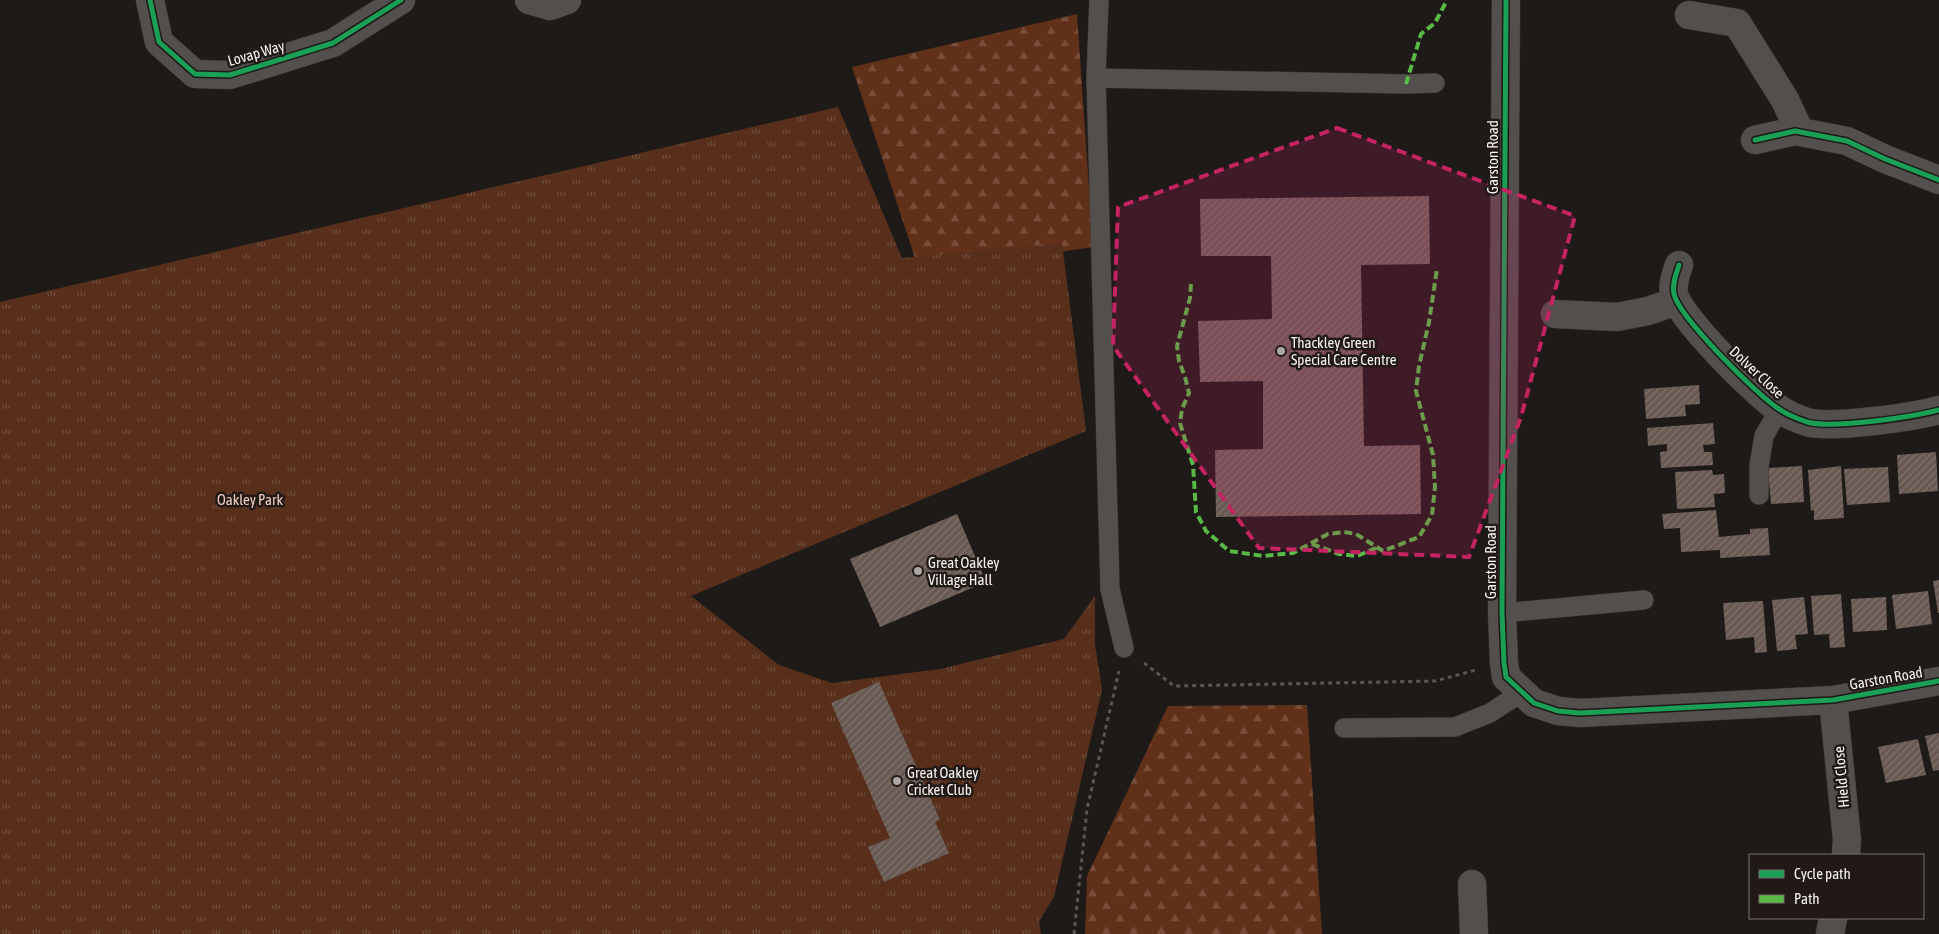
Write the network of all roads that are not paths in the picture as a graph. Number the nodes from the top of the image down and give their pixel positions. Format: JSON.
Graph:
{"nodes":[{"id":1,"x":150,"y":0,"type":"edge"},
{"id":2,"x":401,"y":0,"type":"edge"},
{"id":3,"x":529,"y":0,"type":"edge"},
{"id":4,"x":567,"y":0,"type":"edge"},
{"id":5,"x":1099,"y":0,"type":"edge"},
{"id":6,"x":1506,"y":0,"type":"edge"},
{"id":7,"x":1689,"y":15,"type":"dead end"},
{"id":8,"x":1096,"y":78,"type":"junction"},
{"id":9,"x":1435,"y":83,"type":"dead end"},
{"id":10,"x":1800,"y":132,"type":"junction"},
{"id":11,"x":1755,"y":140,"type":"dead end"},
{"id":12,"x":1939,"y":180,"type":"edge"},
{"id":13,"x":1679,"y":265,"type":"dead end"},
{"id":14,"x":1677,"y":301,"type":"junction"},
{"id":15,"x":1555,"y":314,"type":"dead end"},
{"id":16,"x":1779,"y":410,"type":"junction"},
{"id":17,"x":1939,"y":410,"type":"edge"},
{"id":18,"x":1759,"y":495,"type":"dead end"},
{"id":19,"x":1644,"y":600,"type":"dead end"},
{"id":20,"x":1502,"y":612,"type":"junction"},
{"id":21,"x":1124,"y":648,"type":"road end"},
{"id":22,"x":1939,"y":681,"type":"edge"},
{"id":23,"x":1522,"y":692,"type":"junction"},
{"id":24,"x":1833,"y":700,"type":"junction"},
{"id":25,"x":1344,"y":728,"type":"dead end"},
{"id":26,"x":1846,"y":854,"type":"edge"},
{"id":27,"x":1472,"y":884,"type":"dead end"},
{"id":28,"x":1833,"y":919,"type":"edge"},
{"id":29,"x":1474,"y":934,"type":"edge"},
{"id":30,"x":1830,"y":934,"type":"edge"}],
"edges":[{"from":1,"to":2,"type":"street","name":"Lovap Way"},
{"from":3,"to":4,"type":"street"},
{"from":5,"to":8,"type":"lane"},
{"from":6,"to":20,"type":"street","name":"Garston Road"},
{"from":7,"to":10,"type":"street"},
{"from":8,"to":9,"type":"lane"},
{"from":8,"to":21,"type":"lane"},
{"from":10,"to":11,"type":"street"},
{"from":10,"to":12,"type":"street"},
{"from":13,"to":14,"type":"street"},
{"from":14,"to":15,"type":"street"},
{"from":14,"to":16,"type":"street","name":"Dolver Close"},
{"from":16,"to":17,"type":"street","name":"Dolver Close"},
{"from":16,"to":18,"type":"lane"},
{"from":19,"to":20,"type":"lane"},
{"from":20,"to":23,"type":"street","name":"Garston Road"},
{"from":22,"to":24,"type":"street","name":"Garston Road"},
{"from":23,"to":24,"type":"street","name":"Garston Road"},
{"from":23,"to":25,"type":"lane"},
{"from":24,"to":26,"type":"street","name":"Hield Close"},
{"from":27,"to":29,"type":"street"},
{"from":28,"to":30,"type":"street"}]}
